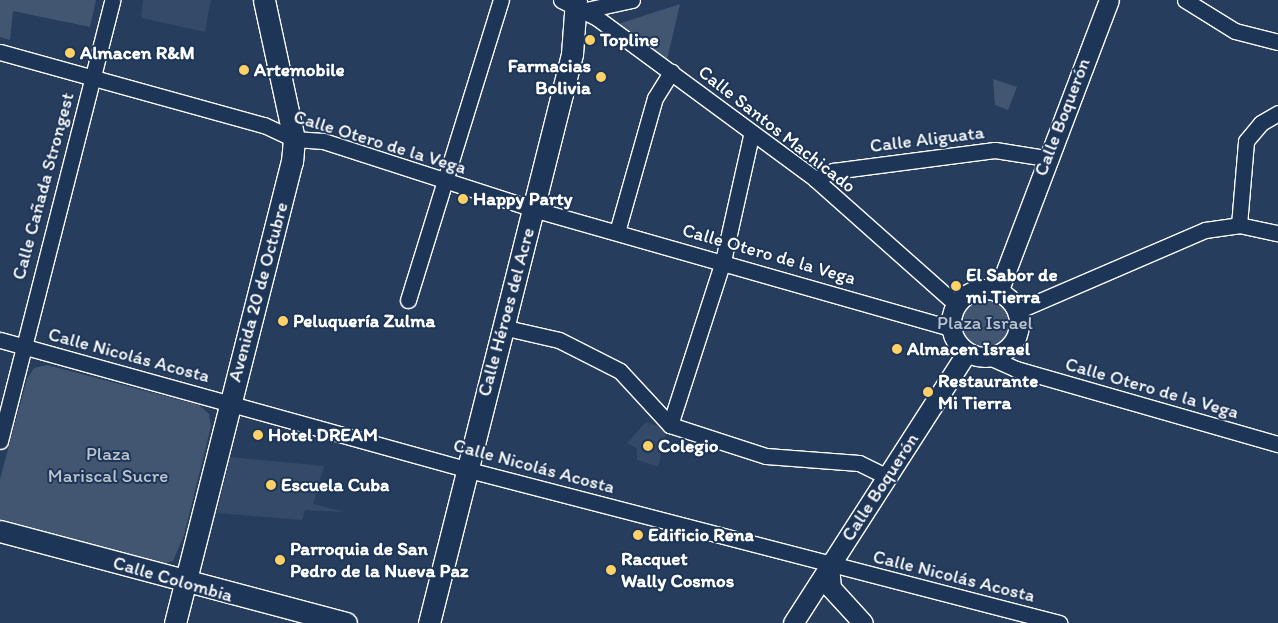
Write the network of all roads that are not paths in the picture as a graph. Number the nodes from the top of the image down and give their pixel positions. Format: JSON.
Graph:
{"nodes":[{"id":1,"x":112,"y":0,"type":"edge"},
{"id":2,"x":264,"y":0,"type":"edge"},
{"id":3,"x":501,"y":0,"type":"edge"},
{"id":4,"x":632,"y":0,"type":"edge"},
{"id":5,"x":1109,"y":0,"type":"edge"},
{"id":6,"x":1185,"y":0,"type":"edge"},
{"id":7,"x":575,"y":5,"type":"edge"},
{"id":8,"x":1278,"y":42,"type":"edge"},
{"id":9,"x":0,"y":52,"type":"edge"},
{"id":10,"x":671,"y":72,"type":"junction"},
{"id":11,"x":93,"y":78,"type":"junction"},
{"id":12,"x":1278,"y":113,"type":"edge"},
{"id":13,"x":752,"y":136,"type":"junction"},
{"id":14,"x":294,"y":139,"type":"junction"},
{"id":15,"x":1046,"y":158,"type":"junction"},
{"id":16,"x":815,"y":179,"type":"junction"},
{"id":17,"x":444,"y":181,"type":"junction"},
{"id":18,"x":533,"y":209,"type":"junction"},
{"id":19,"x":1239,"y":225,"type":"junction"},
{"id":20,"x":617,"y":232,"type":"junction"},
{"id":21,"x":1278,"y":234,"type":"edge"},
{"id":22,"x":722,"y":261,"type":"junction"},
{"id":23,"x":998,"y":292,"type":"junction"},
{"id":24,"x":408,"y":300,"type":"dead end"},
{"id":25,"x":956,"y":304,"type":"junction"},
{"id":26,"x":1017,"y":310,"type":"junction"},
{"id":27,"x":502,"y":327,"type":"junction"},
{"id":28,"x":951,"y":328,"type":"junction"},
{"id":29,"x":0,"y":340,"type":"edge"},
{"id":30,"x":22,"y":346,"type":"junction"},
{"id":31,"x":967,"y":352,"type":"junction"},
{"id":32,"x":989,"y":357,"type":"junction"},
{"id":33,"x":228,"y":401,"type":"junction"},
{"id":34,"x":670,"y":425,"type":"junction"},
{"id":35,"x":0,"y":441,"type":"edge"},
{"id":36,"x":1278,"y":444,"type":"edge"},
{"id":37,"x":465,"y":469,"type":"junction"},
{"id":38,"x":886,"y":476,"type":"junction"},
{"id":39,"x":0,"y":531,"type":"edge"},
{"id":40,"x":829,"y":565,"type":"junction"},
{"id":41,"x":184,"y":582,"type":"junction"},
{"id":42,"x":175,"y":623,"type":"edge"},
{"id":43,"x":346,"y":623,"type":"edge"},
{"id":44,"x":429,"y":623,"type":"edge"},
{"id":45,"x":793,"y":623,"type":"edge"},
{"id":46,"x":863,"y":623,"type":"edge"},
{"id":47,"x":1059,"y":623,"type":"edge"}],
"edges":[{"from":1,"to":11,"type":"street","name":"Calle Cañada Strongest"},
{"from":2,"to":14,"type":"main road","name":"Avenida 20 de Octubre"},
{"from":3,"to":17,"type":"street"},
{"from":4,"to":7,"type":"street"},
{"from":5,"to":15,"type":"street","name":"Calle Boquerón"},
{"from":6,"to":8,"type":"street"},
{"from":7,"to":10,"type":"street","name":"Calle Santos Machicado"},
{"from":7,"to":18,"type":"main road","name":"Calle Héroes del Acre"},
{"from":9,"to":11,"type":"street","name":"Calle Otero de la Vega"},
{"from":10,"to":13,"type":"street","name":"Calle Santos Machicado"},
{"from":10,"to":20,"type":"street"},
{"from":11,"to":14,"type":"street","name":"Calle Otero de la Vega"},
{"from":11,"to":30,"type":"street","name":"Calle Cañada Strongest"},
{"from":12,"to":19,"type":"street"},
{"from":13,"to":16,"type":"street","name":"Calle Santos Machicado"},
{"from":13,"to":22,"type":"street"},
{"from":14,"to":17,"type":"street","name":"Calle Otero de la Vega"},
{"from":14,"to":33,"type":"main road","name":"Avenida 20 de Octubre"},
{"from":15,"to":16,"type":"street","name":"Calle Aliguata"},
{"from":15,"to":23,"type":"street","name":"Calle Boquerón"},
{"from":16,"to":25,"type":"street","name":"Calle Santos Machicado"},
{"from":17,"to":18,"type":"street","name":"Calle Otero de la Vega"},
{"from":17,"to":24,"type":"street"},
{"from":18,"to":20,"type":"street","name":"Calle Otero de la Vega"},
{"from":18,"to":27,"type":"main road","name":"Calle Héroes del Acre"},
{"from":19,"to":21,"type":"street"},
{"from":19,"to":26,"type":"street"},
{"from":20,"to":22,"type":"street","name":"Calle Otero de la Vega"},
{"from":22,"to":28,"type":"street","name":"Calle Otero de la Vega"},
{"from":22,"to":34,"type":"street"},
{"from":23,"to":25,"type":"street"},
{"from":23,"to":26,"type":"street"},
{"from":25,"to":28,"type":"street"},
{"from":26,"to":32,"type":"street"},
{"from":27,"to":34,"type":"street"},
{"from":27,"to":37,"type":"main road","name":"Calle Héroes del Acre"},
{"from":28,"to":31,"type":"street"},
{"from":29,"to":30,"type":"street","name":"Calle Nicolás Acosta"},
{"from":30,"to":33,"type":"street","name":"Calle Nicolás Acosta"},
{"from":30,"to":35,"type":"street","name":"Calle Cañada Strongest"},
{"from":31,"to":32,"type":"street"},
{"from":31,"to":38,"type":"street","name":"Calle Boquerón"},
{"from":32,"to":36,"type":"street","name":"Calle Otero de la Vega"},
{"from":33,"to":37,"type":"street","name":"Calle Nicolás Acosta"},
{"from":33,"to":41,"type":"main road","name":"Avenida 20 de Octubre"},
{"from":34,"to":38,"type":"street"},
{"from":37,"to":40,"type":"street","name":"Calle Nicolás Acosta"},
{"from":37,"to":44,"type":"main road","name":"Calle Héroes del Acre"},
{"from":38,"to":40,"type":"street","name":"Calle Boquerón"},
{"from":39,"to":41,"type":"main road","name":"Calle Colombia"},
{"from":40,"to":45,"type":"street","name":"Calle Boquerón"},
{"from":40,"to":46,"type":"street"},
{"from":40,"to":47,"type":"street","name":"Calle Nicolás Acosta"},
{"from":41,"to":42,"type":"main road","name":"Avenida 20 de Octubre"},
{"from":41,"to":43,"type":"main road","name":"Calle Colombia"}]}
